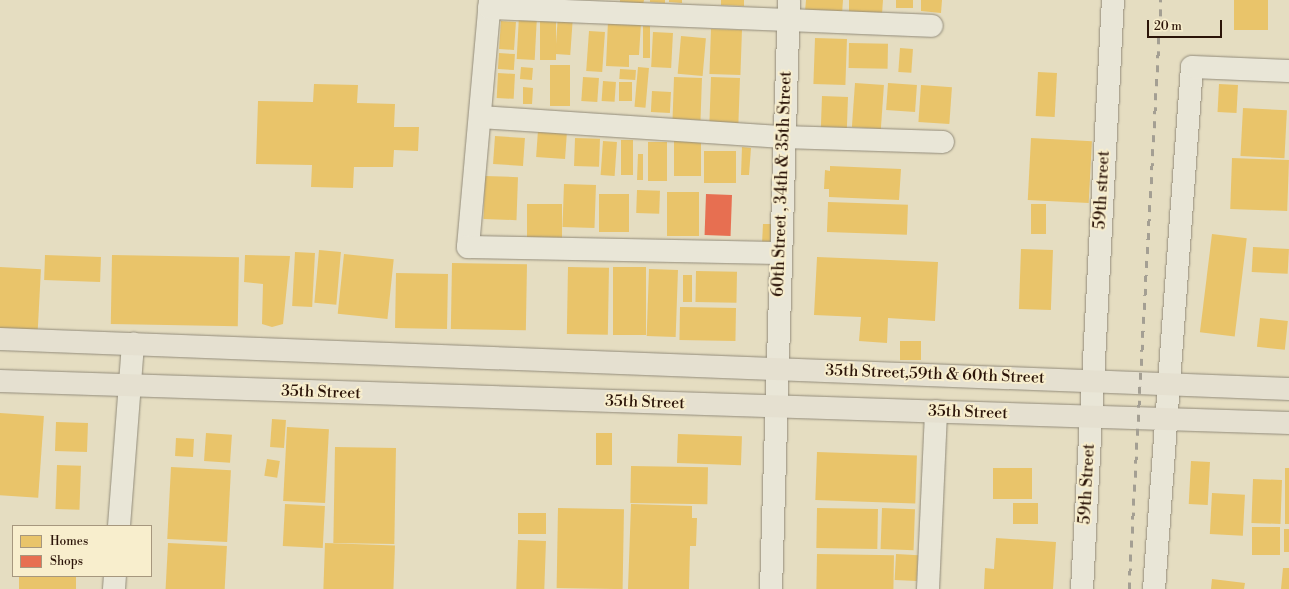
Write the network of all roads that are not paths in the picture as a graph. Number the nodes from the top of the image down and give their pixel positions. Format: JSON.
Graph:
{"nodes":[{"id":1,"x":1113,"y":0,"type":"edge"},
{"id":2,"x":489,"y":4,"type":"edge"},
{"id":3,"x":788,"y":10,"type":"edge"},
{"id":4,"x":932,"y":26,"type":"dead end"},
{"id":5,"x":1289,"y":71,"type":"edge"},
{"id":6,"x":480,"y":118,"type":"junction"},
{"id":7,"x":783,"y":138,"type":"junction"},
{"id":8,"x":943,"y":142,"type":"dead end"},
{"id":9,"x":779,"y":253,"type":"junction"},
{"id":10,"x":0,"y":339,"type":"edge"},
{"id":11,"x":133,"y":344,"type":"junction"},
{"id":12,"x":778,"y":368,"type":"junction"},
{"id":13,"x":1092,"y":380,"type":"junction"},
{"id":14,"x":0,"y":381,"type":"edge"},
{"id":15,"x":1170,"y":384,"type":"junction"},
{"id":16,"x":130,"y":386,"type":"junction"},
{"id":17,"x":1289,"y":389,"type":"edge"},
{"id":18,"x":777,"y":406,"type":"junction"},
{"id":19,"x":936,"y":411,"type":"junction"},
{"id":20,"x":1090,"y":416,"type":"junction"},
{"id":21,"x":1166,"y":419,"type":"junction"},
{"id":22,"x":1289,"y":423,"type":"edge"},
{"id":23,"x":119,"y":525,"type":"edge"},
{"id":24,"x":115,"y":577,"type":"edge"},
{"id":25,"x":114,"y":589,"type":"edge"},
{"id":26,"x":771,"y":589,"type":"edge"},
{"id":27,"x":928,"y":589,"type":"edge"},
{"id":28,"x":1082,"y":589,"type":"edge"},
{"id":29,"x":1154,"y":589,"type":"edge"}],
"edges":[{"from":1,"to":13,"type":"street","name":"59th street"},
{"from":2,"to":3,"type":"street"},
{"from":2,"to":6,"type":"street"},
{"from":3,"to":4,"type":"street"},
{"from":3,"to":7,"type":"street","name":"60th Street , 34th & 35th Street"},
{"from":5,"to":15,"type":"street"},
{"from":6,"to":7,"type":"street"},
{"from":6,"to":9,"type":"street"},
{"from":7,"to":8,"type":"street"},
{"from":7,"to":9,"type":"street","name":"60th Street , 34th & 35th Street"},
{"from":9,"to":12,"type":"street","name":"60th Street , 34th & 35th Street"},
{"from":10,"to":11,"type":"main road"},
{"from":11,"to":12,"type":"main road"},
{"from":11,"to":16,"type":"street"},
{"from":12,"to":13,"type":"main road","name":"35th Street,59th & 60th Street"},
{"from":12,"to":18,"type":"street","name":"60th Street , 34th & 35th Street"},
{"from":13,"to":15,"type":"main road","name":"35th Street,59th & 60th Street"},
{"from":13,"to":20,"type":"street","name":"59th Street"},
{"from":14,"to":16,"type":"main road","name":"35th Street"},
{"from":15,"to":17,"type":"main road","name":"35th Street,59th & 60th Street"},
{"from":15,"to":21,"type":"street"},
{"from":16,"to":18,"type":"main road","name":"35th Street"},
{"from":16,"to":23,"type":"street"},
{"from":18,"to":19,"type":"main road","name":"35th Street"},
{"from":18,"to":26,"type":"street","name":"60th Street , 34th & 35th Street"},
{"from":19,"to":20,"type":"main road","name":"35th Street"},
{"from":19,"to":27,"type":"street"},
{"from":20,"to":21,"type":"main road","name":"35th Street"},
{"from":20,"to":28,"type":"street","name":"59th Street"},
{"from":21,"to":22,"type":"main road","name":"35th Street"},
{"from":21,"to":29,"type":"street"},
{"from":24,"to":25,"type":"street"}]}
